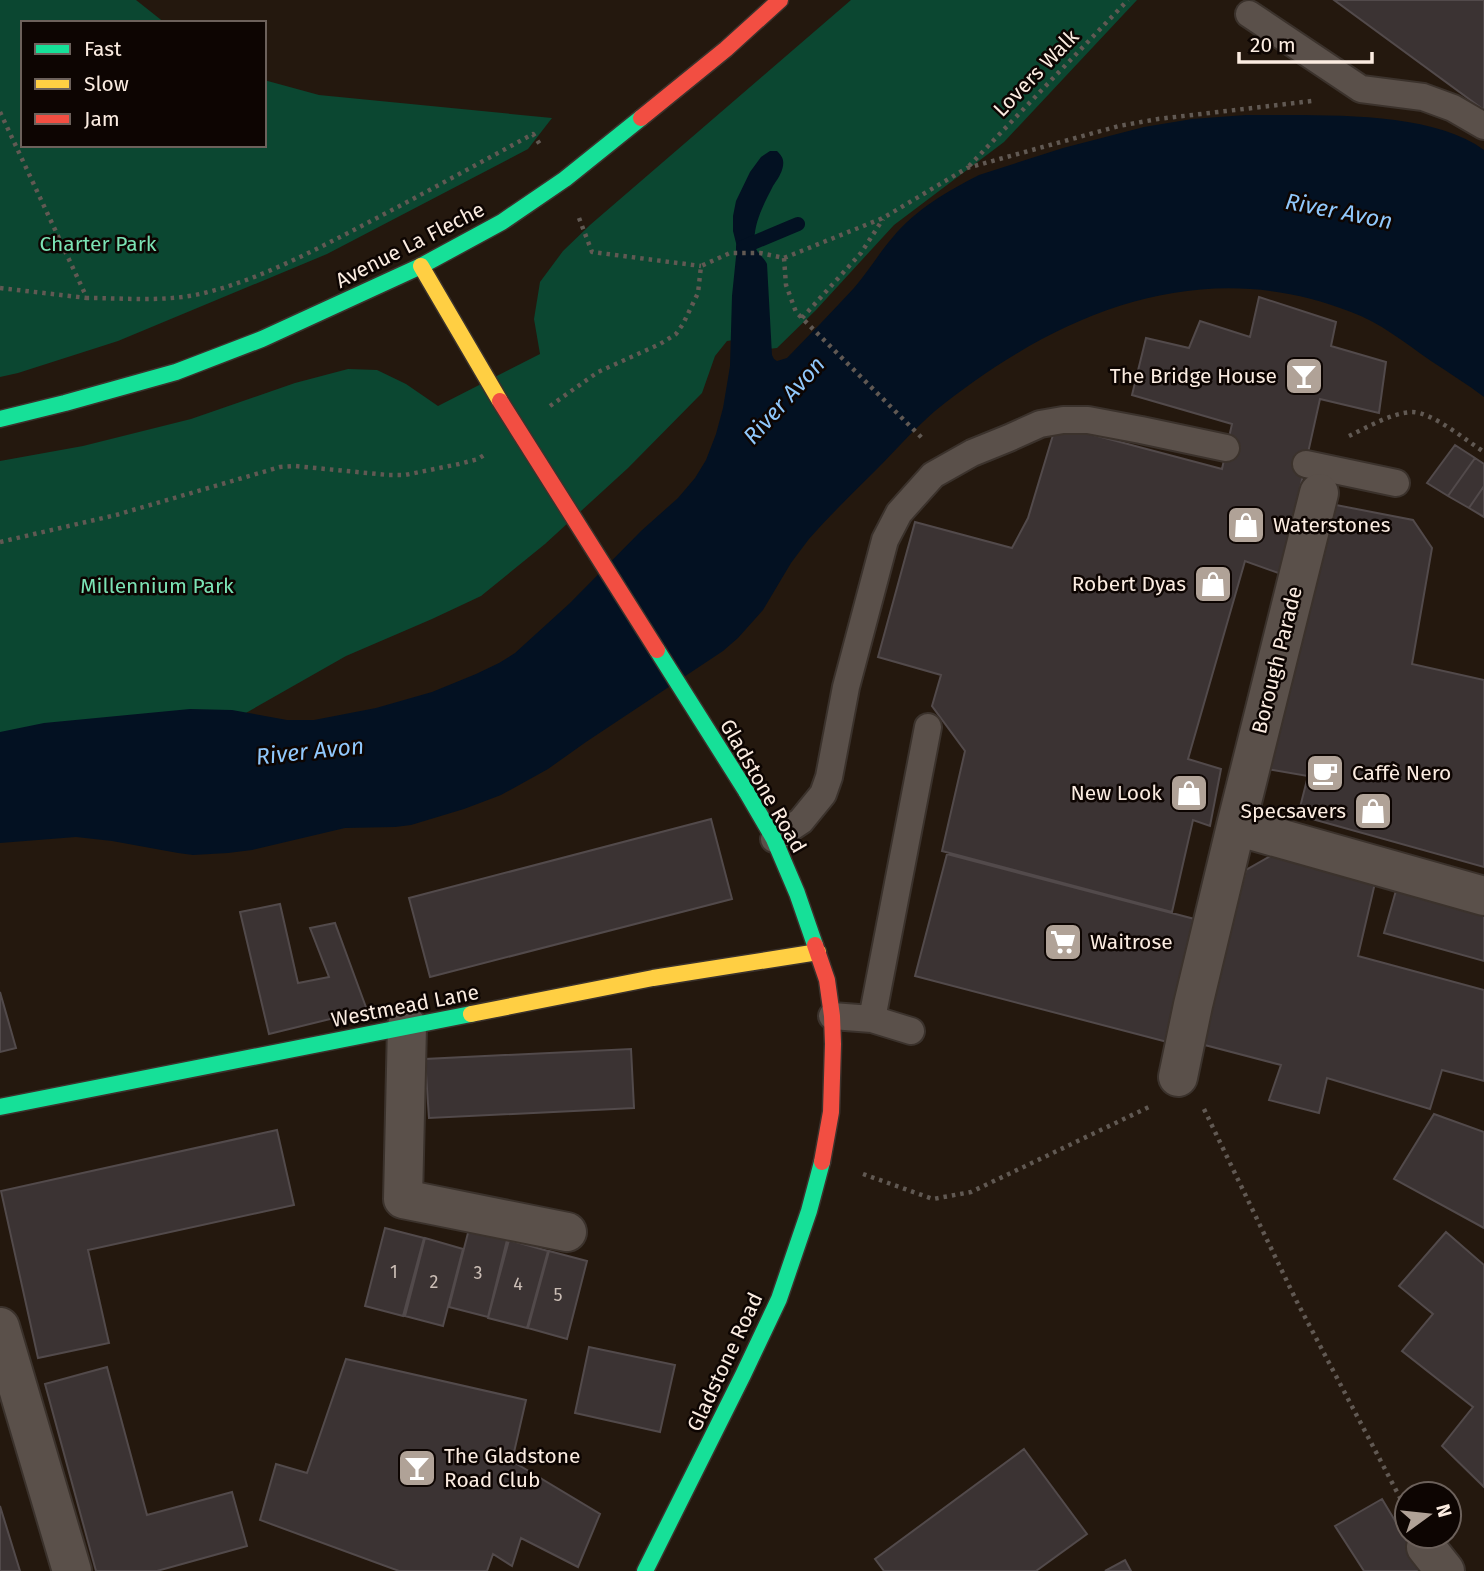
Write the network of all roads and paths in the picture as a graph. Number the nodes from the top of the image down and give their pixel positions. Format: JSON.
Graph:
{"nodes":[{"id":1,"x":780,"y":0,"type":"edge"},
{"id":2,"x":1128,"y":0,"type":"edge"},
{"id":3,"x":1249,"y":14,"type":"dead end"},
{"id":4,"x":1322,"y":102,"type":"dead end"},
{"id":5,"x":0,"y":112,"type":"edge"},
{"id":6,"x":1484,"y":126,"type":"edge"},
{"id":7,"x":967,"y":168,"type":"junction"},
{"id":8,"x":565,"y":179,"type":"junction"},
{"id":9,"x":883,"y":218,"type":"junction"},
{"id":10,"x":784,"y":258,"type":"junction"},
{"id":11,"x":421,"y":266,"type":"junction"},
{"id":12,"x":701,"y":266,"type":"junction"},
{"id":13,"x":0,"y":288,"type":"edge"},
{"id":14,"x":87,"y":298,"type":"junction"},
{"id":15,"x":802,"y":318,"type":"junction"},
{"id":16,"x":549,"y":408,"type":"dead end"},
{"id":17,"x":0,"y":419,"type":"edge"},
{"id":18,"x":923,"y":439,"type":"dead end"},
{"id":19,"x":1226,"y":448,"type":"dead end"},
{"id":20,"x":488,"y":452,"type":"dead end"},
{"id":21,"x":1484,"y":452,"type":"edge"},
{"id":22,"x":1317,"y":475,"type":"junction"},
{"id":23,"x":1396,"y":483,"type":"dead end"},
{"id":24,"x":0,"y":542,"type":"edge"},
{"id":25,"x":928,"y":727,"type":"dead end"},
{"id":26,"x":1236,"y":826,"type":"junction"},
{"id":27,"x":774,"y":839,"type":"junction"},
{"id":28,"x":1484,"y":896,"type":"edge"},
{"id":29,"x":818,"y":952,"type":"junction"},
{"id":30,"x":832,"y":1016,"type":"junction"},
{"id":31,"x":872,"y":1020,"type":"junction"},
{"id":32,"x":407,"y":1026,"type":"junction"},
{"id":33,"x":911,"y":1031,"type":"dead end"},
{"id":34,"x":1172,"y":1080,"type":"junction"},
{"id":35,"x":0,"y":1107,"type":"edge"},
{"id":36,"x":853,"y":1171,"type":"dead end"},
{"id":37,"x":567,"y":1232,"type":"dead end"},
{"id":38,"x":0,"y":1327,"type":"edge"},
{"id":39,"x":1393,"y":1484,"type":"edge"},
{"id":40,"x":72,"y":1571,"type":"edge"},
{"id":41,"x":645,"y":1571,"type":"edge"}],
"edges":[{"from":1,"to":8,"type":"street","name":"Avenue La Fleche"},
{"from":2,"to":7,"type":"path","name":"Lovers Walk"},
{"from":3,"to":6,"type":"lane"},
{"from":4,"to":7,"type":"path"},
{"from":5,"to":14,"type":"path"},
{"from":7,"to":9,"type":"path"},
{"from":8,"to":11,"type":"street","name":"Avenue La Fleche"},
{"from":8,"to":12,"type":"path"},
{"from":8,"to":14,"type":"path"},
{"from":9,"to":10,"type":"path"},
{"from":9,"to":15,"type":"path"},
{"from":10,"to":12,"type":"path"},
{"from":10,"to":15,"type":"path"},
{"from":11,"to":17,"type":"street","name":"Avenue La Fleche"},
{"from":11,"to":27,"type":"street","name":"Gladstone Road","bridge":true},
{"from":12,"to":16,"type":"path"},
{"from":13,"to":14,"type":"path"},
{"from":15,"to":18,"type":"path"},
{"from":19,"to":27,"type":"lane"},
{"from":20,"to":24,"type":"path"},
{"from":21,"to":22,"type":"path"},
{"from":22,"to":23,"type":"lane"},
{"from":22,"to":26,"type":"street","name":"Borough Parade"},
{"from":25,"to":31,"type":"lane"},
{"from":26,"to":28,"type":"street"},
{"from":26,"to":34,"type":"street","name":"Borough Parade"},
{"from":27,"to":29,"type":"street","name":"Gladstone Road"},
{"from":29,"to":30,"type":"street","name":"Gladstone Road"},
{"from":29,"to":32,"type":"street","name":"Westmead Lane"},
{"from":30,"to":31,"type":"lane"},
{"from":30,"to":41,"type":"street","name":"Gladstone Road"},
{"from":31,"to":33,"type":"lane"},
{"from":32,"to":35,"type":"street","name":"Westmead Lane"},
{"from":32,"to":37,"type":"street"},
{"from":34,"to":36,"type":"path"},
{"from":34,"to":39,"type":"path"},
{"from":38,"to":40,"type":"street"}]}
